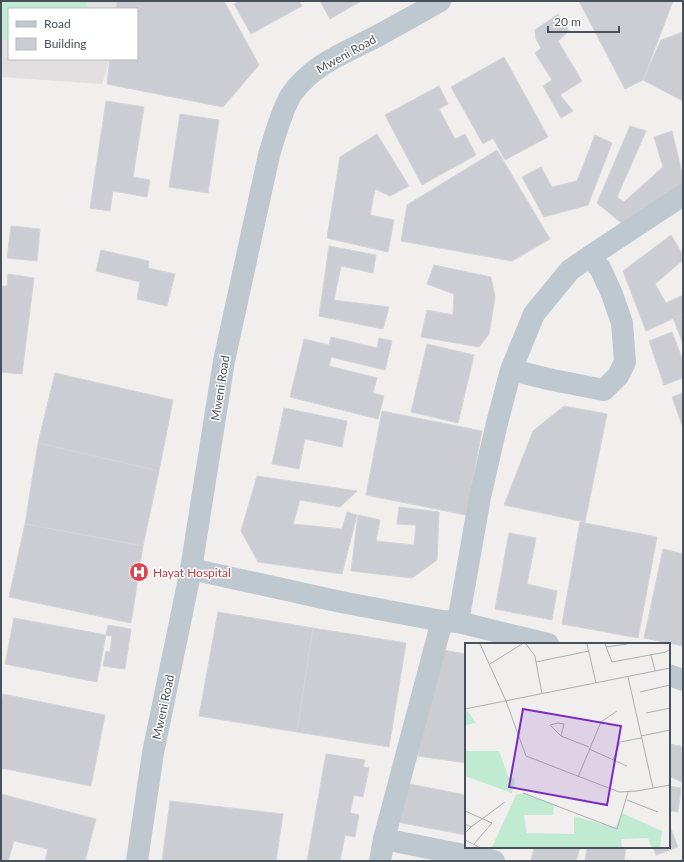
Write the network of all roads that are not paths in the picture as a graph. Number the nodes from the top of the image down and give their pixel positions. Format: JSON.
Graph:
{"nodes":[{"id":1,"x":440,"y":1,"type":"edge"},
{"id":2,"x":683,"y":195,"type":"edge"},
{"id":3,"x":589,"y":257,"type":"junction"},
{"id":4,"x":511,"y":370,"type":"junction"},
{"id":5,"x":191,"y":569,"type":"junction"},
{"id":6,"x":450,"y":621,"type":"junction"},
{"id":7,"x":544,"y":643,"type":"edge"},
{"id":8,"x":670,"y":675,"type":"edge"},
{"id":9,"x":683,"y":680,"type":"edge"},
{"id":10,"x":384,"y":839,"type":"junction"},
{"id":11,"x":137,"y":861,"type":"edge"},
{"id":12,"x":380,"y":861,"type":"edge"},
{"id":13,"x":494,"y":861,"type":"edge"}],
"edges":[{"from":1,"to":5,"type":"street","name":"Mweni Road"},
{"from":2,"to":3,"type":"street"},
{"from":3,"to":4,"type":"street"},
{"from":3,"to":4,"type":"street"},
{"from":4,"to":6,"type":"street"},
{"from":5,"to":6,"type":"street"},
{"from":5,"to":11,"type":"street","name":"Mweni Road"},
{"from":6,"to":7,"type":"street"},
{"from":6,"to":10,"type":"street"},
{"from":8,"to":9,"type":"street"},
{"from":10,"to":12,"type":"street"},
{"from":10,"to":13,"type":"street"}]}
